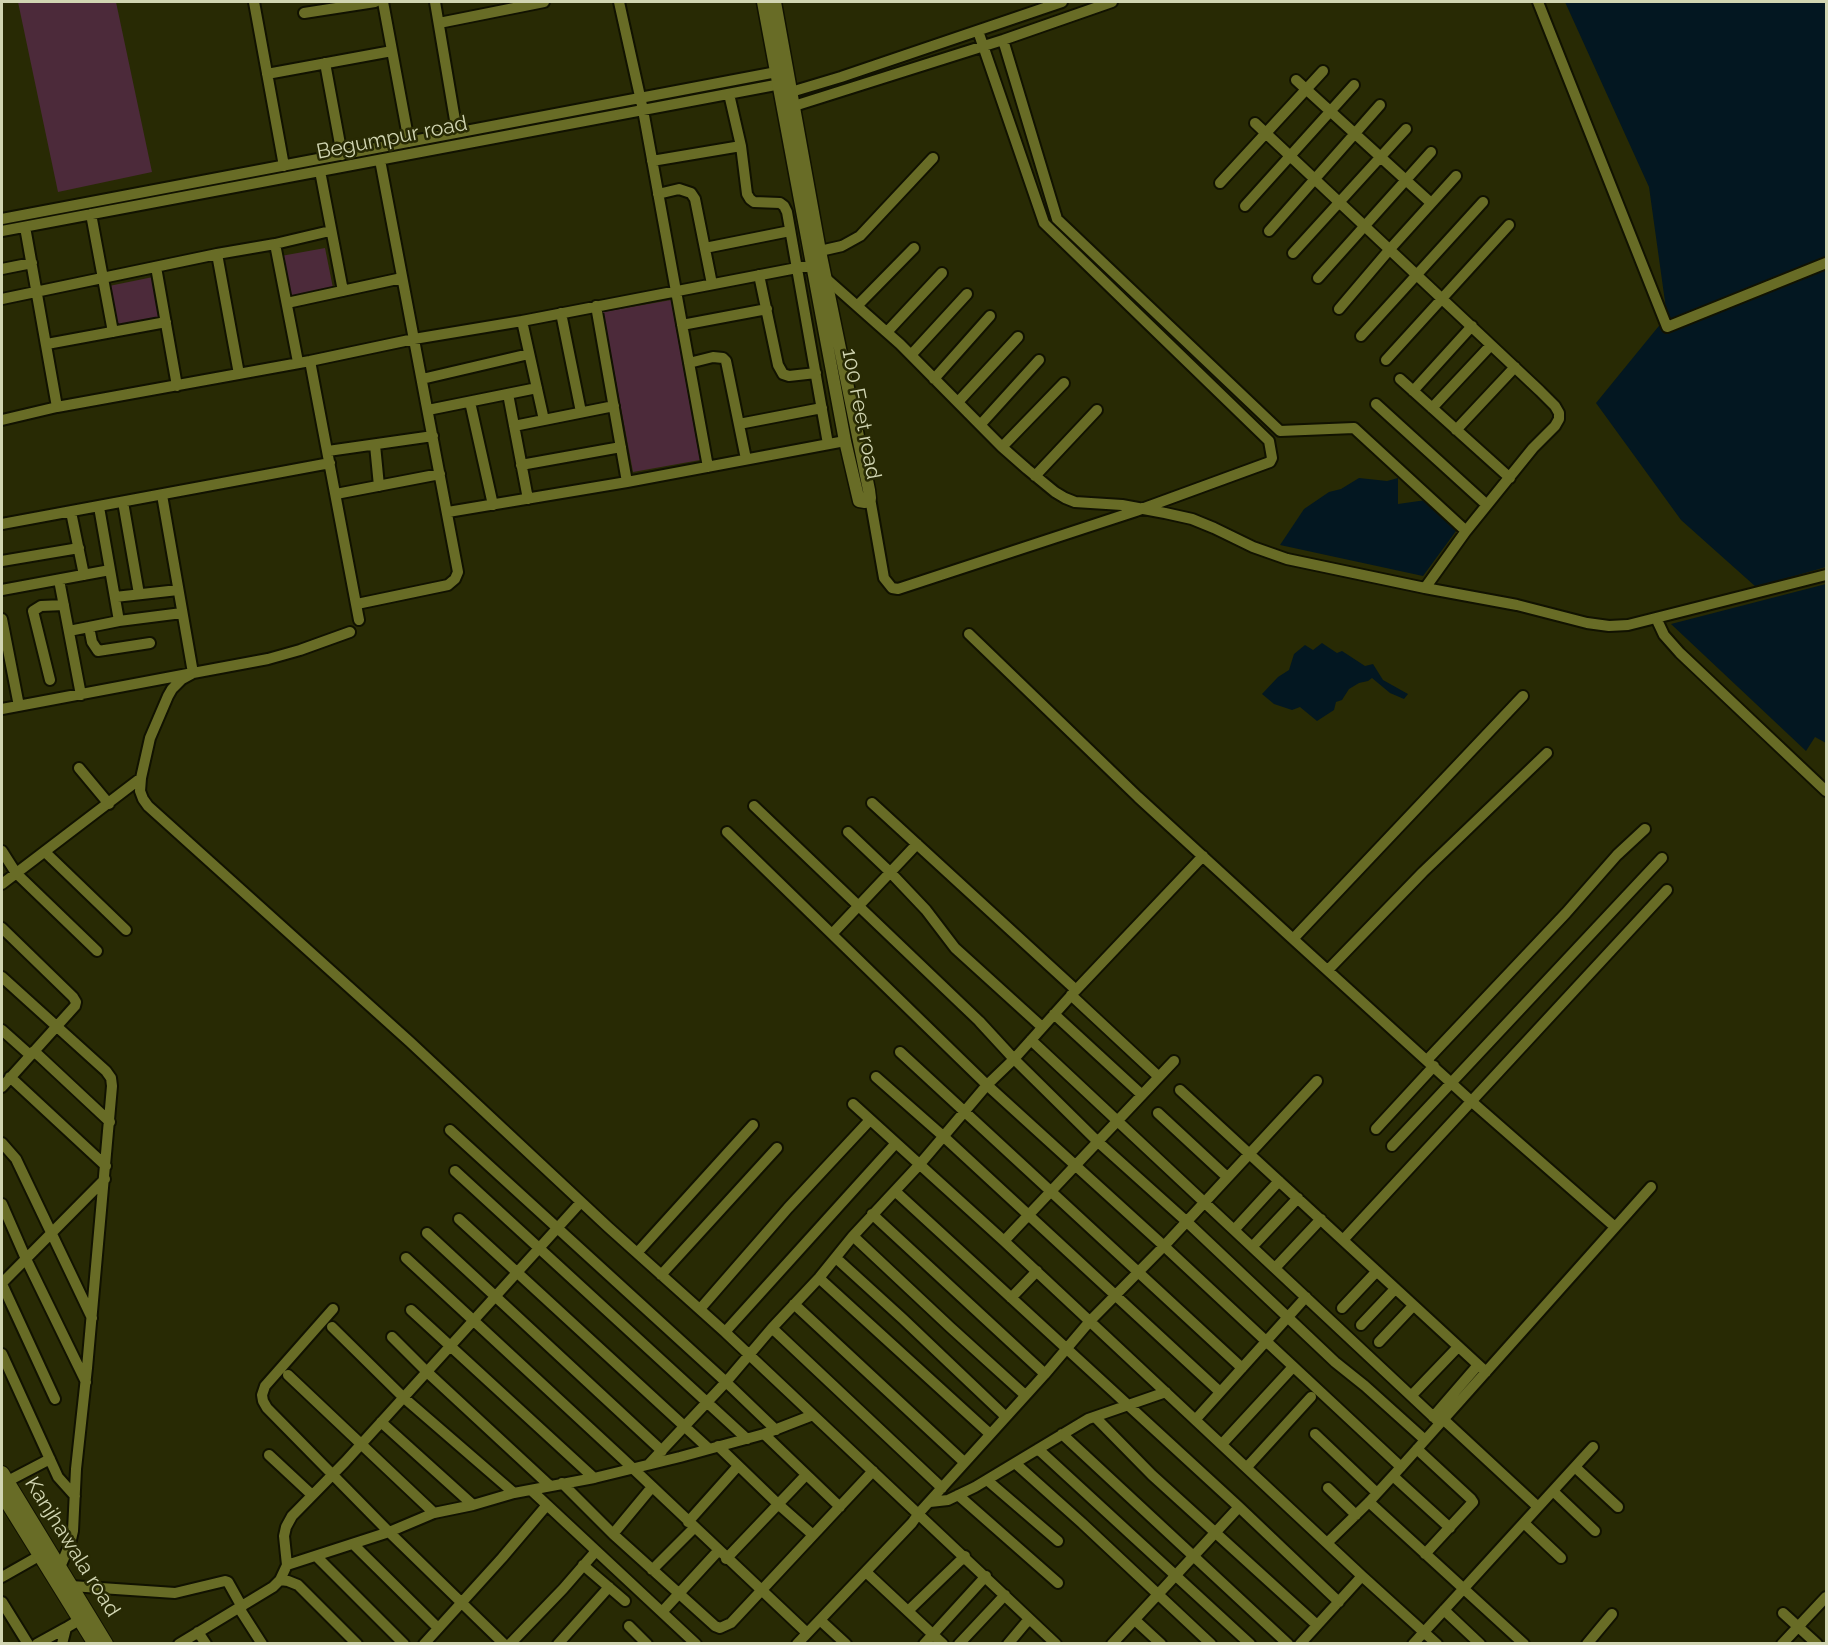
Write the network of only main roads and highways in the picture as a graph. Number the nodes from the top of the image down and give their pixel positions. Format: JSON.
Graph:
{"nodes":[{"id":1,"x":3,"y":1483,"type":"edge"},
{"id":2,"x":45,"y":1553,"type":"junction"},
{"id":3,"x":95,"y":1644,"type":"edge"},
{"id":4,"x":106,"y":1644,"type":"edge"}],
"edges":[{"from":1,"to":2,"type":"main road","name":"Kanjhawala road"},
{"from":2,"to":3,"type":"main road","name":"Kanjhawala road"},
{"from":2,"to":4,"type":"main road","name":"Kanjhawala road"}]}
